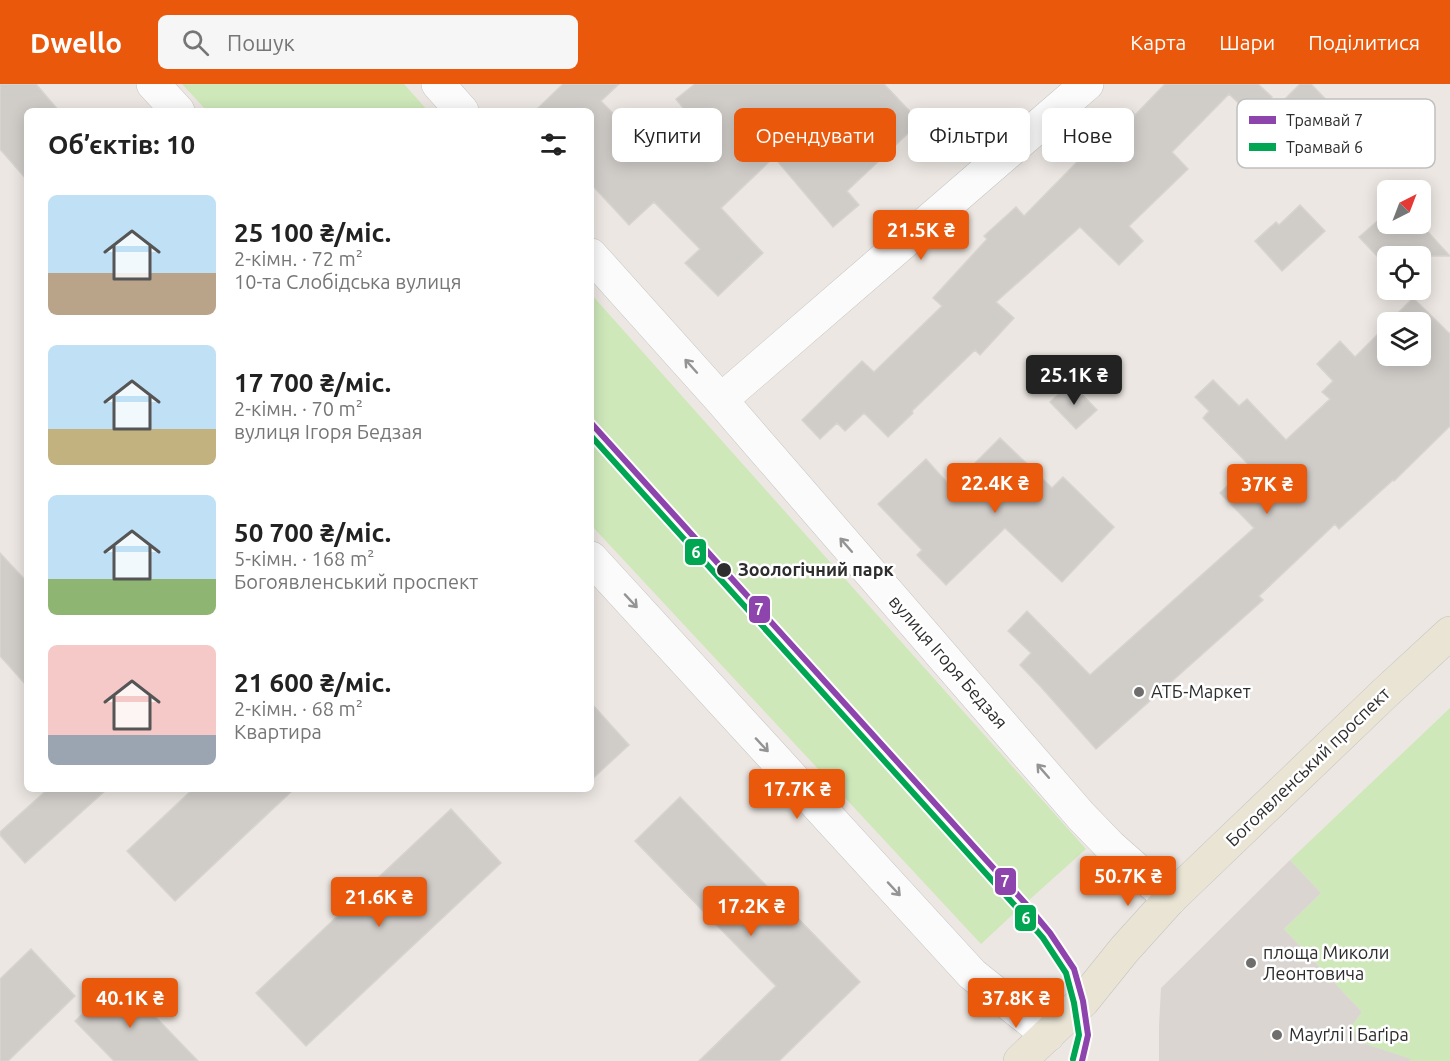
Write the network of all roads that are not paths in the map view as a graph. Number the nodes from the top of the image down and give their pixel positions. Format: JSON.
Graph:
{"nodes":[{"id":1,"x":153,"y":84,"type":"edge"},
{"id":2,"x":438,"y":84,"type":"edge"},
{"id":3,"x":1087,"y":84,"type":"edge"},
{"id":4,"x":175,"y":108,"type":"edge"},
{"id":5,"x":459,"y":108,"type":"edge"},
{"id":6,"x":594,"y":258,"type":"edge"},
{"id":7,"x":721,"y":400,"type":"junction"},
{"id":8,"x":594,"y":561,"type":"edge"},
{"id":9,"x":1450,"y":633,"type":"edge"},
{"id":10,"x":1170,"y":899,"type":"junction"},
{"id":11,"x":1048,"y":1035,"type":"junction"},
{"id":12,"x":1020,"y":1061,"type":"edge"}],
"edges":[{"from":1,"to":4,"type":"street"},
{"from":2,"to":5,"type":"street"},
{"from":3,"to":7,"type":"street"},
{"from":7,"to":6,"type":"street","name":"вулиця Ігоря Бедзая","one_way":true},
{"from":10,"to":7,"type":"street","name":"вулиця Ігоря Бедзая","one_way":true},
{"from":8,"to":11,"type":"street","one_way":true},
{"from":9,"to":10,"type":"main road","name":"Богоявленський проспект"},
{"from":10,"to":11,"type":"main road","name":"Богоявленський проспект"},
{"from":11,"to":12,"type":"main road","name":"Богоявленський проспект"}]}
